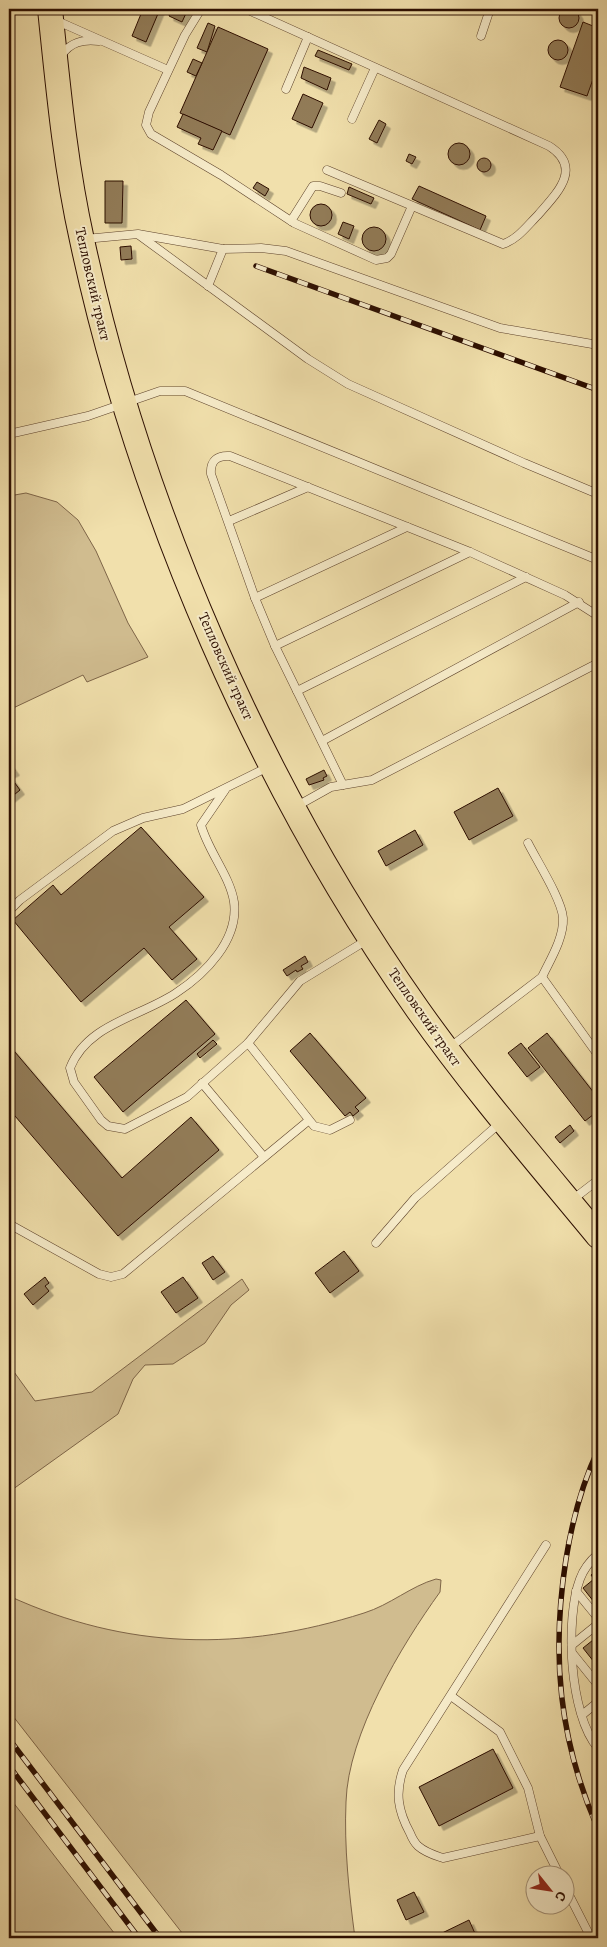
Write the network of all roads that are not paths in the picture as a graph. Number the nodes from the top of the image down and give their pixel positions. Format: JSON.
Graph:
{"nodes":[{"id":1,"x":201,"y":9,"type":"edge"},
{"id":2,"x":246,"y":9,"type":"edge"},
{"id":3,"x":490,"y":9,"type":"edge"},
{"id":4,"x":50,"y":14,"type":"edge"},
{"id":5,"x":481,"y":36,"type":"dead end"},
{"id":6,"x":308,"y":37,"type":"junction"},
{"id":7,"x":106,"y":42,"type":"junction"},
{"id":8,"x":56,"y":65,"type":"junction"},
{"id":9,"x":375,"y":68,"type":"junction"},
{"id":10,"x":168,"y":70,"type":"junction"},
{"id":11,"x":286,"y":89,"type":"dead end"},
{"id":12,"x":352,"y":119,"type":"dead end"},
{"id":13,"x":327,"y":170,"type":"dead end"},
{"id":14,"x":341,"y":194,"type":"dead end"},
{"id":15,"x":412,"y":206,"type":"junction"},
{"id":16,"x":291,"y":221,"type":"junction"},
{"id":17,"x":138,"y":234,"type":"junction"},
{"id":18,"x":82,"y":240,"type":"junction"},
{"id":19,"x":223,"y":249,"type":"junction"},
{"id":20,"x":208,"y":286,"type":"junction"},
{"id":21,"x":598,"y":345,"type":"edge"},
{"id":22,"x":124,"y":403,"type":"junction"},
{"id":23,"x":9,"y":434,"type":"edge"},
{"id":24,"x":308,"y":487,"type":"junction"},
{"id":25,"x":598,"y":494,"type":"edge"},
{"id":26,"x":229,"y":521,"type":"junction"},
{"id":27,"x":407,"y":527,"type":"junction"},
{"id":28,"x":470,"y":552,"type":"junction"},
{"id":29,"x":598,"y":560,"type":"edge"},
{"id":30,"x":526,"y":577,"type":"junction"},
{"id":31,"x":255,"y":598,"type":"junction"},
{"id":32,"x":579,"y":602,"type":"junction"},
{"id":33,"x":598,"y":616,"type":"edge"},
{"id":34,"x":275,"y":646,"type":"junction"},
{"id":35,"x":598,"y":663,"type":"edge"},
{"id":36,"x":297,"y":691,"type":"junction"},
{"id":37,"x":322,"y":741,"type":"junction"},
{"id":38,"x":272,"y":765,"type":"junction"},
{"id":39,"x":343,"y":785,"type":"junction"},
{"id":40,"x":225,"y":790,"type":"junction"},
{"id":41,"x":295,"y":807,"type":"junction"},
{"id":42,"x":528,"y":843,"type":"dead end"},
{"id":43,"x":9,"y":911,"type":"edge"},
{"id":44,"x":371,"y":937,"type":"junction"},
{"id":45,"x":542,"y":977,"type":"junction"},
{"id":46,"x":248,"y":1043,"type":"junction"},
{"id":47,"x":446,"y":1050,"type":"junction"},
{"id":48,"x":598,"y":1055,"type":"edge"},
{"id":49,"x":202,"y":1083,"type":"junction"},
{"id":50,"x":350,"y":1120,"type":"dead end"},
{"id":51,"x":308,"y":1121,"type":"junction"},
{"id":52,"x":502,"y":1121,"type":"junction"},
{"id":53,"x":264,"y":1157,"type":"junction"},
{"id":54,"x":598,"y":1174,"type":"edge"},
{"id":55,"x":595,"y":1182,"type":"edge"},
{"id":56,"x":570,"y":1202,"type":"junction"},
{"id":57,"x":9,"y":1224,"type":"edge"},
{"id":58,"x":598,"y":1236,"type":"edge"},
{"id":59,"x":376,"y":1243,"type":"dead end"},
{"id":60,"x":546,"y":1545,"type":"dead end"},
{"id":61,"x":598,"y":1554,"type":"edge"},
{"id":62,"x":576,"y":1591,"type":"junction"},
{"id":63,"x":598,"y":1618,"type":"edge"},
{"id":64,"x":598,"y":1624,"type":"edge"},
{"id":65,"x":572,"y":1645,"type":"junction"},
{"id":66,"x":573,"y":1654,"type":"junction"},
{"id":67,"x":598,"y":1685,"type":"edge"},
{"id":68,"x":451,"y":1696,"type":"junction"},
{"id":69,"x":598,"y":1702,"type":"edge"},
{"id":70,"x":582,"y":1715,"type":"junction"},
{"id":71,"x":598,"y":1748,"type":"edge"},
{"id":72,"x":540,"y":1836,"type":"junction"},
{"id":73,"x":554,"y":1864,"type":"edge"},
{"id":74,"x":574,"y":1905,"type":"edge"},
{"id":75,"x":591,"y":1938,"type":"edge"}],
"edges":[{"from":1,"to":10,"type":"lane"},
{"from":2,"to":6,"type":"lane"},
{"from":3,"to":5,"type":"lane"},
{"from":4,"to":7,"type":"lane"},
{"from":4,"to":8,"type":"main road","name":"Тепловский тракт"},
{"from":6,"to":9,"type":"lane"},
{"from":6,"to":11,"type":"lane"},
{"from":7,"to":8,"type":"lane"},
{"from":7,"to":10,"type":"lane"},
{"from":8,"to":18,"type":"main road","name":"Тепловский тракт"},
{"from":9,"to":12,"type":"lane"},
{"from":9,"to":15,"type":"lane"},
{"from":10,"to":16,"type":"lane"},
{"from":13,"to":15,"type":"lane"},
{"from":14,"to":16,"type":"lane"},
{"from":15,"to":16,"type":"lane"},
{"from":17,"to":18,"type":"lane"},
{"from":17,"to":19,"type":"lane"},
{"from":17,"to":20,"type":"lane"},
{"from":18,"to":22,"type":"main road","name":"Тепловский тракт"},
{"from":19,"to":20,"type":"lane"},
{"from":19,"to":21,"type":"lane"},
{"from":20,"to":25,"type":"lane"},
{"from":22,"to":23,"type":"lane"},
{"from":22,"to":29,"type":"lane"},
{"from":22,"to":38,"type":"main road","name":"Тепловский тракт"},
{"from":24,"to":26,"type":"lane"},
{"from":24,"to":26,"type":"lane"},
{"from":24,"to":27,"type":"lane"},
{"from":26,"to":31,"type":"lane"},
{"from":27,"to":28,"type":"lane"},
{"from":27,"to":31,"type":"lane"},
{"from":28,"to":30,"type":"lane"},
{"from":28,"to":34,"type":"lane"},
{"from":30,"to":32,"type":"lane"},
{"from":30,"to":36,"type":"lane"},
{"from":31,"to":34,"type":"lane"},
{"from":32,"to":33,"type":"lane"},
{"from":32,"to":37,"type":"lane"},
{"from":34,"to":36,"type":"lane"},
{"from":35,"to":39,"type":"lane"},
{"from":36,"to":37,"type":"lane"},
{"from":37,"to":39,"type":"lane"},
{"from":38,"to":40,"type":"lane"},
{"from":38,"to":41,"type":"main road","name":"Тепловский тракт"},
{"from":39,"to":41,"type":"lane"},
{"from":40,"to":43,"type":"lane"},
{"from":40,"to":49,"type":"lane"},
{"from":41,"to":44,"type":"main road","name":"Тепловский тракт"},
{"from":42,"to":45,"type":"lane"},
{"from":44,"to":46,"type":"lane"},
{"from":44,"to":47,"type":"main road","name":"Тепловский тракт"},
{"from":45,"to":47,"type":"lane"},
{"from":45,"to":48,"type":"lane"},
{"from":46,"to":49,"type":"lane"},
{"from":46,"to":51,"type":"lane"},
{"from":47,"to":52,"type":"main road","name":"Тепловский тракт"},
{"from":49,"to":53,"type":"lane"},
{"from":50,"to":51,"type":"lane"},
{"from":51,"to":53,"type":"lane"},
{"from":52,"to":56,"type":"main road","name":"Тепловский тракт"},
{"from":52,"to":59,"type":"lane"},
{"from":53,"to":57,"type":"lane"},
{"from":54,"to":55,"type":"lane"},
{"from":55,"to":56,"type":"lane"},
{"from":56,"to":58,"type":"main road","name":"Тепловский тракт"},
{"from":60,"to":68,"type":"lane"},
{"from":61,"to":62,"type":"lane"},
{"from":62,"to":63,"type":"lane"},
{"from":62,"to":65,"type":"lane"},
{"from":64,"to":65,"type":"lane"},
{"from":65,"to":66,"type":"lane"},
{"from":66,"to":67,"type":"lane"},
{"from":66,"to":70,"type":"lane"},
{"from":68,"to":72,"type":"lane"},
{"from":68,"to":72,"type":"lane"},
{"from":69,"to":70,"type":"lane"},
{"from":70,"to":71,"type":"lane"},
{"from":72,"to":73,"type":"lane"},
{"from":74,"to":75,"type":"lane"}]}
